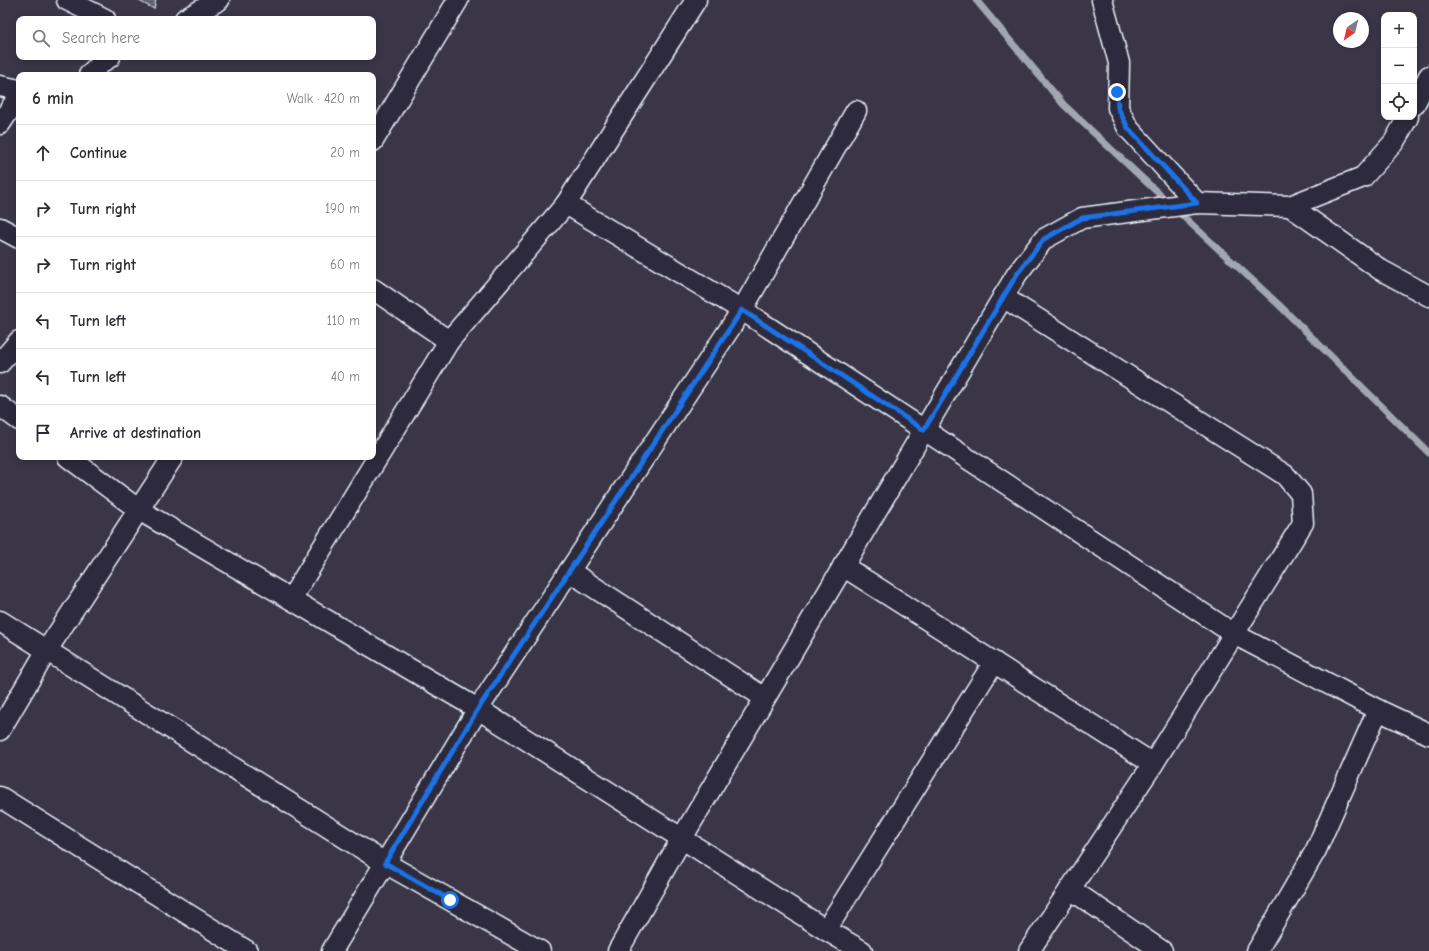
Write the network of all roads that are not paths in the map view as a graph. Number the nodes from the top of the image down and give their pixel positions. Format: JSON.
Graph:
{"nodes":[{"id":1,"x":67,"y":0,"type":"edge"},
{"id":2,"x":219,"y":0,"type":"edge"},
{"id":3,"x":458,"y":0,"type":"edge"},
{"id":4,"x":696,"y":0,"type":"edge"},
{"id":5,"x":1102,"y":0,"type":"edge"},
{"id":6,"x":99,"y":16,"type":"edge"},
{"id":7,"x":190,"y":16,"type":"edge"},
{"id":8,"x":105,"y":60,"type":"edge"},
{"id":9,"x":92,"y":72,"type":"edge"},
{"id":10,"x":1429,"y":76,"type":"edge"},
{"id":11,"x":0,"y":86,"type":"edge"},
{"id":12,"x":16,"y":89,"type":"edge"},
{"id":13,"x":1417,"y":99,"type":"edge"},
{"id":14,"x":16,"y":100,"type":"edge"},
{"id":15,"x":856,"y":110,"type":"dead end"},
{"id":16,"x":1406,"y":120,"type":"edge"},
{"id":17,"x":0,"y":124,"type":"edge"},
{"id":18,"x":376,"y":136,"type":"edge"},
{"id":19,"x":1197,"y":203,"type":"junction"},
{"id":20,"x":566,"y":204,"type":"junction"},
{"id":21,"x":1290,"y":206,"type":"junction"},
{"id":22,"x":0,"y":228,"type":"edge"},
{"id":23,"x":16,"y":236,"type":"edge"},
{"id":24,"x":376,"y":291,"type":"edge"},
{"id":25,"x":1429,"y":296,"type":"edge"},
{"id":26,"x":1003,"y":297,"type":"junction"},
{"id":27,"x":742,"y":310,"type":"junction"},
{"id":28,"x":449,"y":341,"type":"junction"},
{"id":29,"x":16,"y":344,"type":"edge"},
{"id":30,"x":0,"y":363,"type":"edge"},
{"id":31,"x":0,"y":406,"type":"edge"},
{"id":32,"x":16,"y":418,"type":"edge"},
{"id":33,"x":924,"y":430,"type":"junction"},
{"id":34,"x":72,"y":460,"type":"edge"},
{"id":35,"x":171,"y":460,"type":"edge"},
{"id":36,"x":139,"y":510,"type":"junction"},
{"id":37,"x":843,"y":566,"type":"junction"},
{"id":38,"x":569,"y":572,"type":"junction"},
{"id":39,"x":291,"y":599,"type":"junction"},
{"id":40,"x":0,"y":621,"type":"edge"},
{"id":41,"x":1234,"y":634,"type":"junction"},
{"id":42,"x":47,"y":650,"type":"junction"},
{"id":43,"x":994,"y":662,"type":"junction"},
{"id":44,"x":765,"y":698,"type":"junction"},
{"id":45,"x":478,"y":709,"type":"junction"},
{"id":46,"x":1378,"y":710,"type":"junction"},
{"id":47,"x":0,"y":730,"type":"edge"},
{"id":48,"x":1429,"y":734,"type":"edge"},
{"id":49,"x":1153,"y":764,"type":"junction"},
{"id":50,"x":0,"y":797,"type":"edge"},
{"id":51,"x":682,"y":838,"type":"junction"},
{"id":52,"x":385,"y":863,"type":"junction"},
{"id":53,"x":1070,"y":890,"type":"junction"},
{"id":54,"x":826,"y":930,"type":"junction"},
{"id":55,"x":247,"y":951,"type":"edge"},
{"id":56,"x":332,"y":951,"type":"edge"},
{"id":57,"x":540,"y":951,"type":"edge"},
{"id":58,"x":618,"y":951,"type":"edge"},
{"id":59,"x":862,"y":951,"type":"edge"},
{"id":60,"x":1029,"y":951,"type":"edge"},
{"id":61,"x":1162,"y":951,"type":"edge"},
{"id":62,"x":1257,"y":951,"type":"edge"}],
"edges":[{"from":1,"to":6,"type":"street"},
{"from":2,"to":7,"type":"street"},
{"from":3,"to":18,"type":"street"},
{"from":4,"to":20,"type":"street"},
{"from":5,"to":19,"type":"street"},
{"from":8,"to":9,"type":"street"},
{"from":10,"to":13,"type":"street"},
{"from":11,"to":12,"type":"street"},
{"from":14,"to":17,"type":"street"},
{"from":15,"to":27,"type":"street"},
{"from":16,"to":21,"type":"street"},
{"from":19,"to":21,"type":"street"},
{"from":19,"to":26,"type":"street"},
{"from":20,"to":27,"type":"street"},
{"from":20,"to":28,"type":"street"},
{"from":21,"to":25,"type":"street"},
{"from":22,"to":23,"type":"street"},
{"from":24,"to":28,"type":"street"},
{"from":26,"to":33,"type":"street"},
{"from":26,"to":41,"type":"street"},
{"from":27,"to":33,"type":"street"},
{"from":27,"to":38,"type":"street"},
{"from":28,"to":39,"type":"street"},
{"from":29,"to":30,"type":"street"},
{"from":31,"to":32,"type":"street"},
{"from":33,"to":37,"type":"street"},
{"from":33,"to":41,"type":"street"},
{"from":34,"to":36,"type":"street"},
{"from":35,"to":36,"type":"street"},
{"from":36,"to":39,"type":"street"},
{"from":36,"to":42,"type":"street"},
{"from":37,"to":43,"type":"street"},
{"from":37,"to":44,"type":"street"},
{"from":38,"to":44,"type":"street"},
{"from":38,"to":45,"type":"street"},
{"from":39,"to":45,"type":"street"},
{"from":40,"to":42,"type":"street"},
{"from":41,"to":46,"type":"street"},
{"from":41,"to":49,"type":"street"},
{"from":42,"to":47,"type":"street"},
{"from":42,"to":52,"type":"street"},
{"from":43,"to":49,"type":"street"},
{"from":43,"to":54,"type":"street"},
{"from":44,"to":51,"type":"street"},
{"from":45,"to":51,"type":"street"},
{"from":45,"to":52,"type":"street"},
{"from":46,"to":48,"type":"street"},
{"from":46,"to":62,"type":"street"},
{"from":49,"to":53,"type":"street"},
{"from":50,"to":55,"type":"street"},
{"from":51,"to":54,"type":"street"},
{"from":51,"to":58,"type":"street"},
{"from":52,"to":56,"type":"street"},
{"from":52,"to":57,"type":"street"},
{"from":53,"to":60,"type":"street"},
{"from":53,"to":61,"type":"street"},
{"from":54,"to":59,"type":"street"}]}
